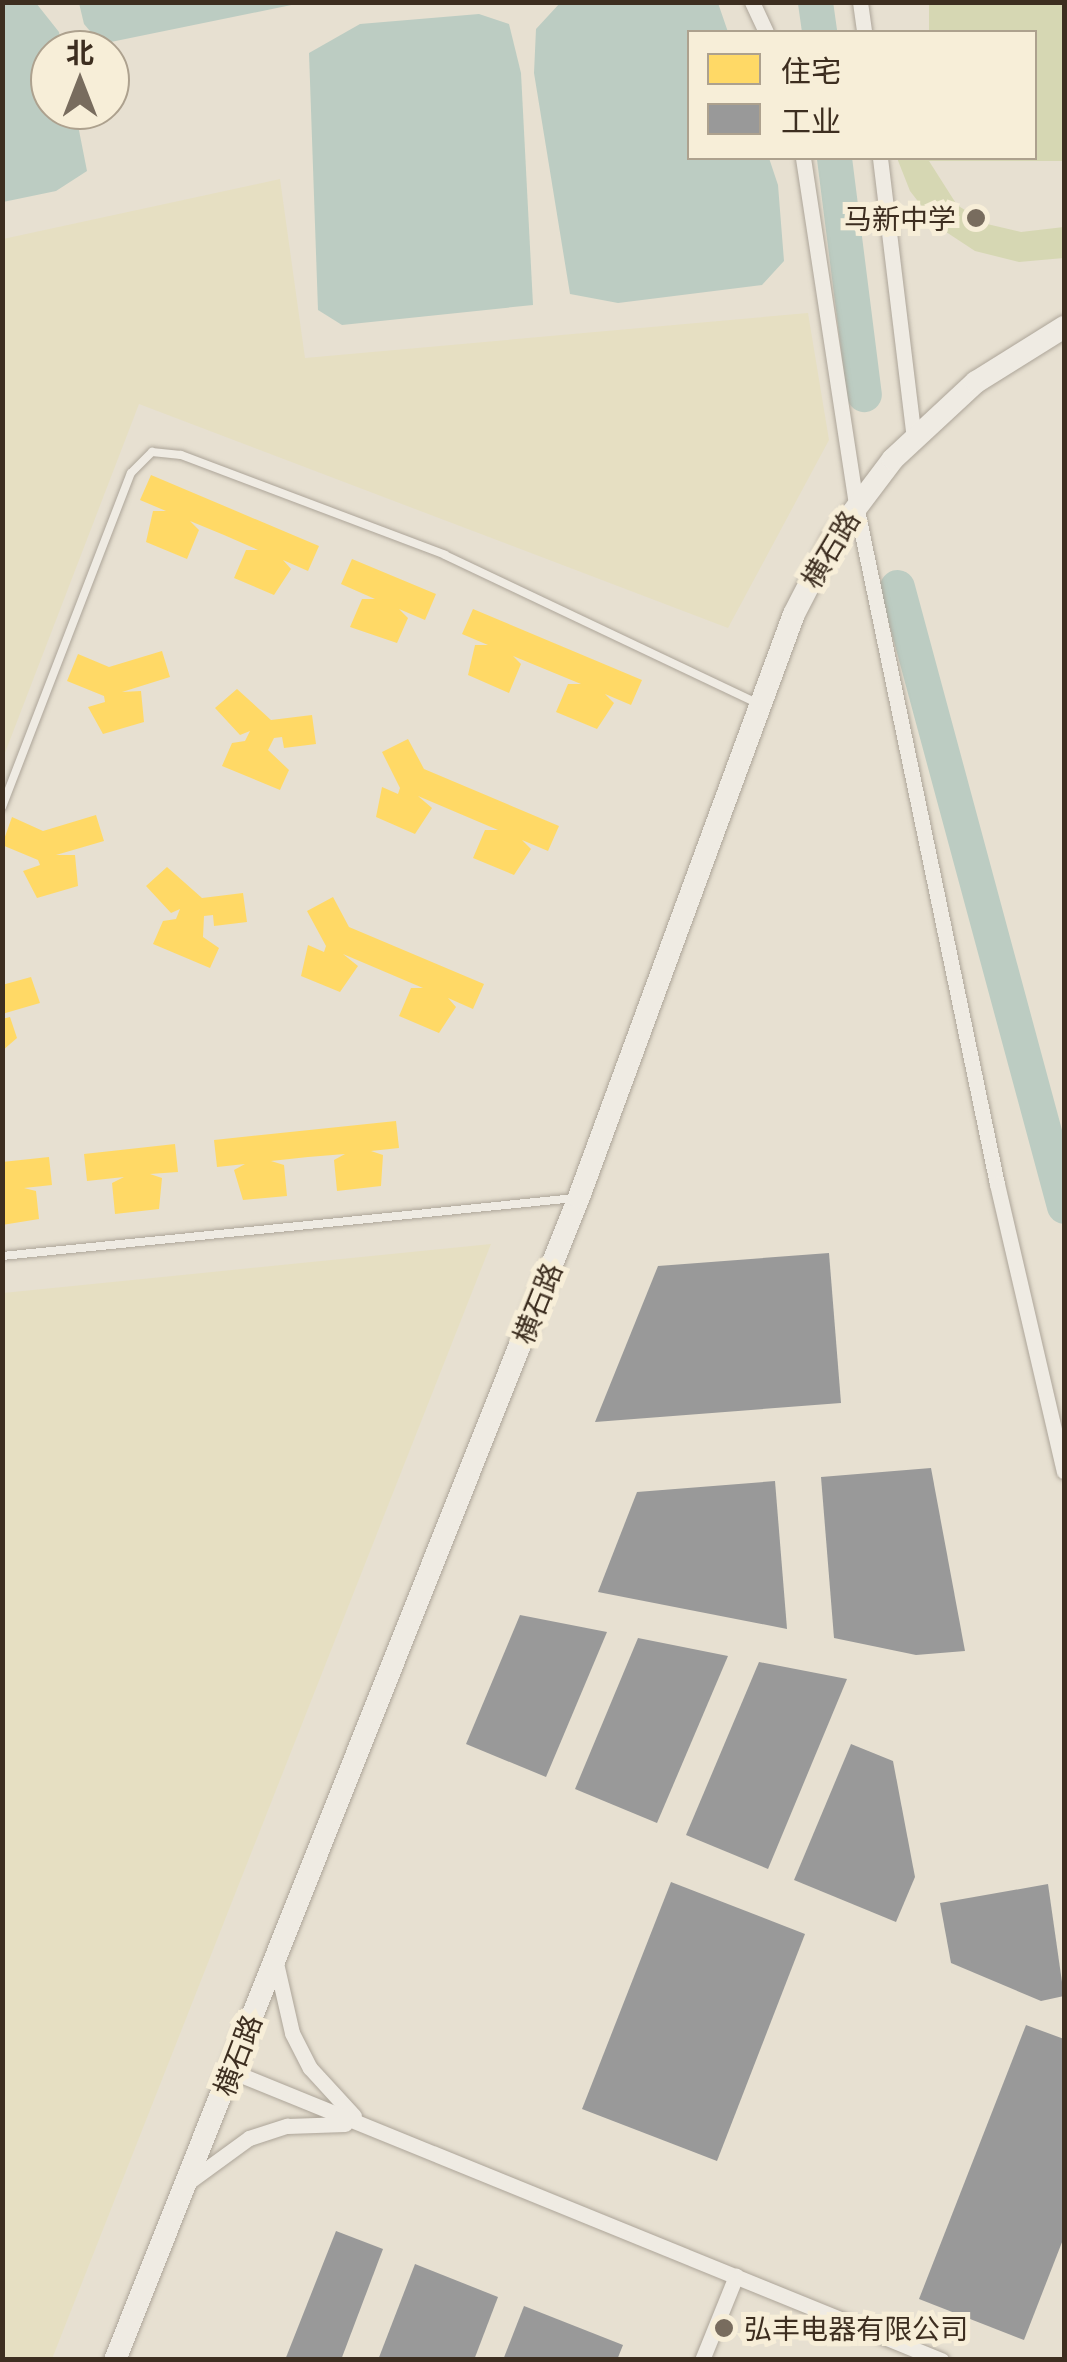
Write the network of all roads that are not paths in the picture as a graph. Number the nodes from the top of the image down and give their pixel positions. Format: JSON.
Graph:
{"nodes":[{"id":1,"x":752,"y":2,"type":"edge"},
{"id":2,"x":860,"y":2,"type":"edge"},
{"id":3,"x":765,"y":30,"type":"edge"},
{"id":4,"x":864,"y":30,"type":"edge"},
{"id":5,"x":803,"y":160,"type":"edge"},
{"id":6,"x":880,"y":160,"type":"edge"},
{"id":7,"x":1064,"y":327,"type":"edge"},
{"id":8,"x":914,"y":437,"type":"junction"},
{"id":9,"x":856,"y":505,"type":"junction"},
{"id":10,"x":759,"y":704,"type":"junction"},
{"id":11,"x":2,"y":807,"type":"edge"},
{"id":12,"x":579,"y":1198,"type":"junction"},
{"id":13,"x":2,"y":1256,"type":"edge"},
{"id":14,"x":1064,"y":1471,"type":"edge"},
{"id":15,"x":276,"y":1956,"type":"junction"},
{"id":16,"x":232,"y":2071,"type":"junction"},
{"id":17,"x":364,"y":2125,"type":"junction"},
{"id":18,"x":186,"y":2184,"type":"junction"},
{"id":19,"x":736,"y":2276,"type":"junction"},
{"id":20,"x":115,"y":2360,"type":"edge"},
{"id":21,"x":702,"y":2360,"type":"edge"},
{"id":22,"x":941,"y":2360,"type":"edge"}],
"edges":[{"from":1,"to":3,"type":"street"},
{"from":2,"to":4,"type":"street"},
{"from":5,"to":9,"type":"street"},
{"from":6,"to":8,"type":"street"},
{"from":7,"to":8,"type":"main road","name":"横石路"},
{"from":8,"to":9,"type":"main road","name":"横石路"},
{"from":9,"to":10,"type":"main road","name":"横石路"},
{"from":9,"to":14,"type":"street"},
{"from":10,"to":11,"type":"lane"},
{"from":10,"to":12,"type":"main road","name":"横石路"},
{"from":12,"to":13,"type":"lane"},
{"from":12,"to":15,"type":"main road","name":"横石路"},
{"from":15,"to":16,"type":"main road","name":"横石路"},
{"from":15,"to":17,"type":"street"},
{"from":16,"to":17,"type":"street"},
{"from":16,"to":18,"type":"main road","name":"横石路"},
{"from":17,"to":18,"type":"street"},
{"from":17,"to":19,"type":"street"},
{"from":18,"to":20,"type":"main road","name":"横石路"},
{"from":19,"to":21,"type":"street"},
{"from":19,"to":22,"type":"street"}]}
